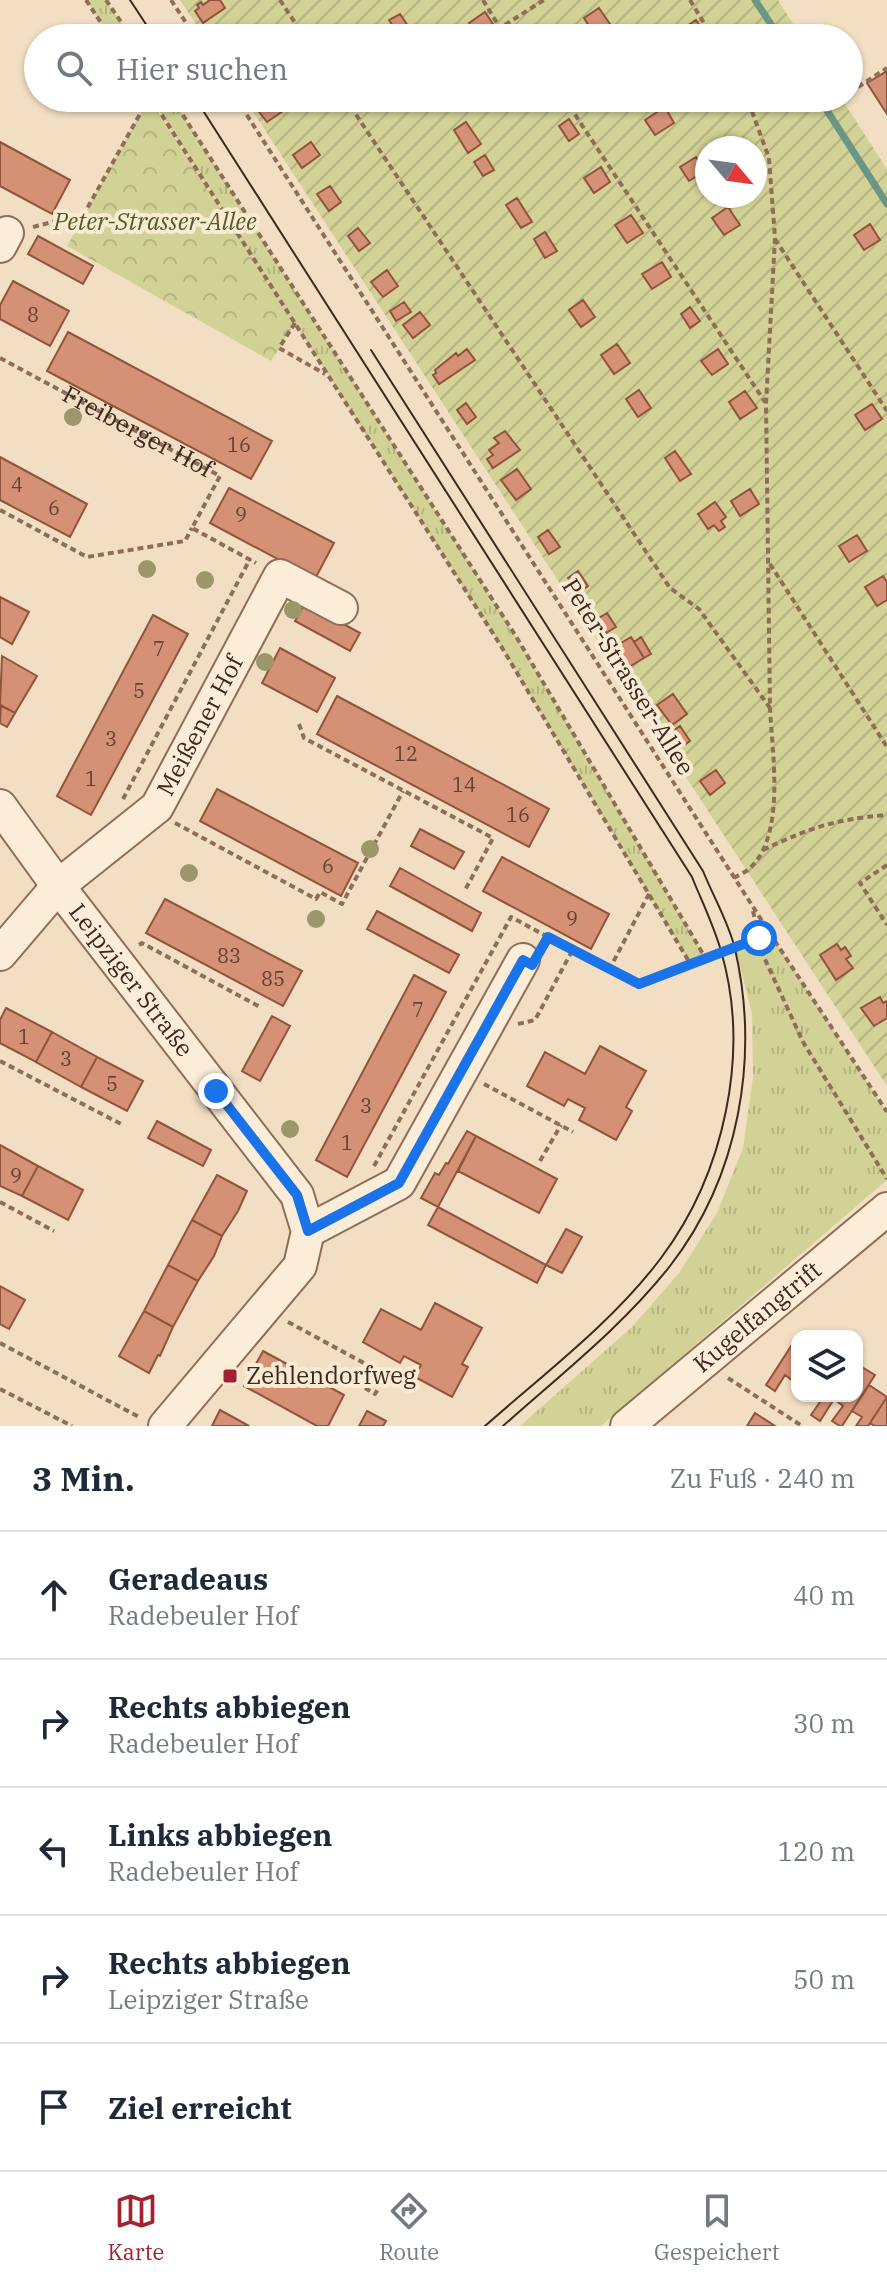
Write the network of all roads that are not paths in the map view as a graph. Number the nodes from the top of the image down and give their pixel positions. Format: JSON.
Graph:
{"nodes":[{"id":1,"x":341,"y":608,"type":"dead end"},
{"id":2,"x":0,"y":806,"type":"edge"},
{"id":3,"x":58,"y":886,"type":"junction"},
{"id":4,"x":0,"y":954,"type":"edge"},
{"id":5,"x":523,"y":960,"type":"road end"},
{"id":6,"x":887,"y":1209,"type":"edge"},
{"id":7,"x":308,"y":1231,"type":"junction"},
{"id":8,"x":153,"y":1422,"type":"edge"},
{"id":9,"x":627,"y":1426,"type":"edge"}],
"edges":[{"from":1,"to":3,"type":"street","name":"Meißener Hof"},
{"from":2,"to":3,"type":"street","name":"Leipziger Straße"},
{"from":3,"to":4,"type":"street","name":"Meißener Hof"},
{"from":3,"to":7,"type":"street","name":"Leipziger Straße"},
{"from":5,"to":7,"type":"street"},
{"from":6,"to":9,"type":"street","name":"Kugelfangtrift"},
{"from":7,"to":8,"type":"street"}]}
